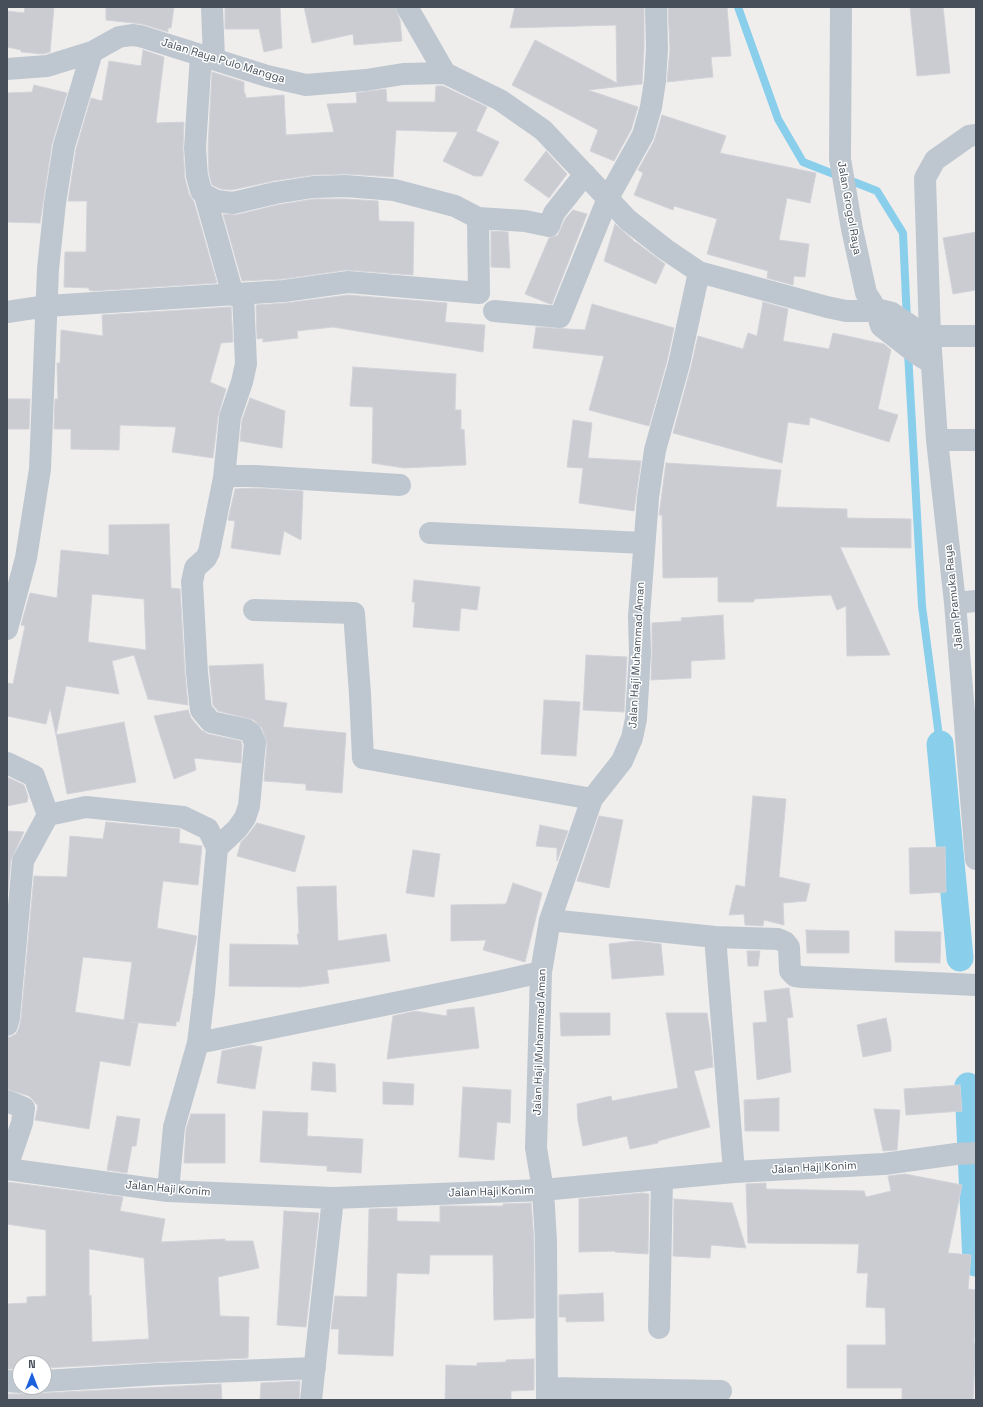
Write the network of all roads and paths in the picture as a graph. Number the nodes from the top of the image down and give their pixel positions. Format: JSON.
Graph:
{"nodes":[{"id":1,"x":212,"y":7,"type":"edge"},
{"id":2,"x":407,"y":7,"type":"edge"},
{"id":3,"x":656,"y":7,"type":"edge"},
{"id":4,"x":841,"y":7,"type":"edge"},
{"id":5,"x":92,"y":52,"type":"junction"},
{"id":6,"x":208,"y":57,"type":"junction"},
{"id":7,"x":7,"y":69,"type":"edge"},
{"id":8,"x":445,"y":73,"type":"junction"},
{"id":9,"x":976,"y":134,"type":"edge"},
{"id":10,"x":585,"y":174,"type":"junction"},
{"id":11,"x":205,"y":195,"type":"junction"},
{"id":12,"x":608,"y":198,"type":"junction"},
{"id":13,"x":478,"y":218,"type":"junction"},
{"id":14,"x":698,"y":272,"type":"junction"},
{"id":15,"x":238,"y":295,"type":"junction"},
{"id":16,"x":47,"y":306,"type":"junction"},
{"id":17,"x":494,"y":311,"type":"dead end"},
{"id":18,"x":7,"y":312,"type":"edge"},
{"id":19,"x":883,"y":316,"type":"junction"},
{"id":20,"x":923,"y":333,"type":"junction"},
{"id":21,"x":976,"y":336,"type":"edge"},
{"id":22,"x":925,"y":358,"type":"junction"},
{"id":23,"x":937,"y":440,"type":"junction"},
{"id":24,"x":976,"y":440,"type":"edge"},
{"id":25,"x":224,"y":478,"type":"junction"},
{"id":26,"x":400,"y":485,"type":"dead end"},
{"id":27,"x":430,"y":533,"type":"dead end"},
{"id":28,"x":644,"y":543,"type":"junction"},
{"id":29,"x":966,"y":602,"type":"edge"},
{"id":30,"x":254,"y":610,"type":"dead end"},
{"id":31,"x":7,"y":629,"type":"edge"},
{"id":32,"x":7,"y":763,"type":"edge"},
{"id":33,"x":592,"y":799,"type":"junction"},
{"id":34,"x":974,"y":812,"type":"edge"},
{"id":35,"x":48,"y":815,"type":"junction"},
{"id":36,"x":216,"y":848,"type":"junction"},
{"id":37,"x":976,"y":858,"type":"edge"},
{"id":38,"x":15,"y":862,"type":"edge"},
{"id":39,"x":550,"y":920,"type":"junction"},
{"id":40,"x":715,"y":937,"type":"junction"},
{"id":41,"x":541,"y":972,"type":"junction"},
{"id":42,"x":976,"y":984,"type":"edge"},
{"id":43,"x":7,"y":1025,"type":"edge"},
{"id":44,"x":198,"y":1042,"type":"junction"},
{"id":45,"x":7,"y":1101,"type":"edge"},
{"id":46,"x":966,"y":1154,"type":"edge"},
{"id":47,"x":7,"y":1168,"type":"edge"},
{"id":48,"x":734,"y":1172,"type":"junction"},
{"id":49,"x":662,"y":1179,"type":"junction"},
{"id":50,"x":543,"y":1190,"type":"junction"},
{"id":51,"x":168,"y":1191,"type":"junction"},
{"id":52,"x":333,"y":1198,"type":"junction"},
{"id":53,"x":659,"y":1328,"type":"dead end"},
{"id":54,"x":315,"y":1368,"type":"junction"},
{"id":55,"x":52,"y":1381,"type":"edge"},
{"id":56,"x":721,"y":1391,"type":"dead end"},
{"id":57,"x":547,"y":1394,"type":"edge"},
{"id":58,"x":311,"y":1400,"type":"edge"}],
"edges":[{"from":1,"to":6,"type":"street"},
{"from":2,"to":8,"type":"street"},
{"from":3,"to":12,"type":"street"},
{"from":4,"to":19,"type":"street","name":"Jalan Grogol Raya"},
{"from":5,"to":6,"type":"street","name":"Jalan Raya Pulo Mangga"},
{"from":5,"to":7,"type":"street","name":"Jalan Raya Pulo Mangga"},
{"from":5,"to":16,"type":"street"},
{"from":6,"to":8,"type":"street","name":"Jalan Raya Pulo Mangga"},
{"from":6,"to":11,"type":"street"},
{"from":8,"to":10,"type":"street"},
{"from":9,"to":20,"type":"street","name":"Jalan Pramuka Raya"},
{"from":10,"to":12,"type":"street"},
{"from":10,"to":13,"type":"street"},
{"from":11,"to":13,"type":"street"},
{"from":11,"to":15,"type":"street"},
{"from":12,"to":14,"type":"street"},
{"from":12,"to":17,"type":"street"},
{"from":13,"to":15,"type":"street"},
{"from":14,"to":19,"type":"street"},
{"from":14,"to":28,"type":"street","name":"Jalan Haji Muhammad Aman"},
{"from":15,"to":16,"type":"street"},
{"from":15,"to":25,"type":"street"},
{"from":16,"to":18,"type":"street"},
{"from":16,"to":31,"type":"street"},
{"from":19,"to":20,"type":"street","name":"Jalan Grogol Raya"},
{"from":19,"to":22,"type":"street","name":"Jalan Grogol Raya"},
{"from":20,"to":21,"type":"street"},
{"from":20,"to":22,"type":"street","name":"Jalan Pramuka Raya"},
{"from":22,"to":23,"type":"street","name":"Jalan Pramuka Raya"},
{"from":23,"to":24,"type":"street"},
{"from":23,"to":29,"type":"street","name":"Jalan Pramuka Raya"},
{"from":25,"to":26,"type":"street"},
{"from":25,"to":36,"type":"street"},
{"from":27,"to":28,"type":"street"},
{"from":28,"to":33,"type":"street","name":"Jalan Haji Muhammad Aman"},
{"from":29,"to":34,"type":"street","name":"Jalan Pramuka Raya"},
{"from":30,"to":33,"type":"street"},
{"from":32,"to":35,"type":"street"},
{"from":33,"to":39,"type":"street","name":"Jalan Haji Muhammad Aman"},
{"from":34,"to":37,"type":"street","name":"Jalan Pramuka Raya"},
{"from":35,"to":36,"type":"street"},
{"from":35,"to":38,"type":"street"},
{"from":36,"to":44,"type":"street"},
{"from":38,"to":43,"type":"street"},
{"from":39,"to":40,"type":"street"},
{"from":39,"to":41,"type":"street","name":"Jalan Haji Muhammad Aman"},
{"from":40,"to":42,"type":"street"},
{"from":40,"to":48,"type":"street"},
{"from":41,"to":44,"type":"street"},
{"from":41,"to":50,"type":"street","name":"Jalan Haji Muhammad Aman"},
{"from":44,"to":51,"type":"street"},
{"from":45,"to":47,"type":"street"},
{"from":46,"to":48,"type":"street","name":"Jalan Haji Konim"},
{"from":47,"to":51,"type":"street","name":"Jalan Haji Konim"},
{"from":48,"to":49,"type":"street","name":"Jalan Haji Konim"},
{"from":49,"to":50,"type":"street","name":"Jalan Haji Konim"},
{"from":49,"to":53,"type":"street"},
{"from":50,"to":52,"type":"street","name":"Jalan Haji Konim"},
{"from":50,"to":57,"type":"street","name":"Jalan Haji Muhammad Aman"},
{"from":51,"to":52,"type":"street","name":"Jalan Haji Konim"},
{"from":52,"to":54,"type":"street"},
{"from":54,"to":55,"type":"street"},
{"from":54,"to":58,"type":"street"},
{"from":56,"to":57,"type":"street"}]}
